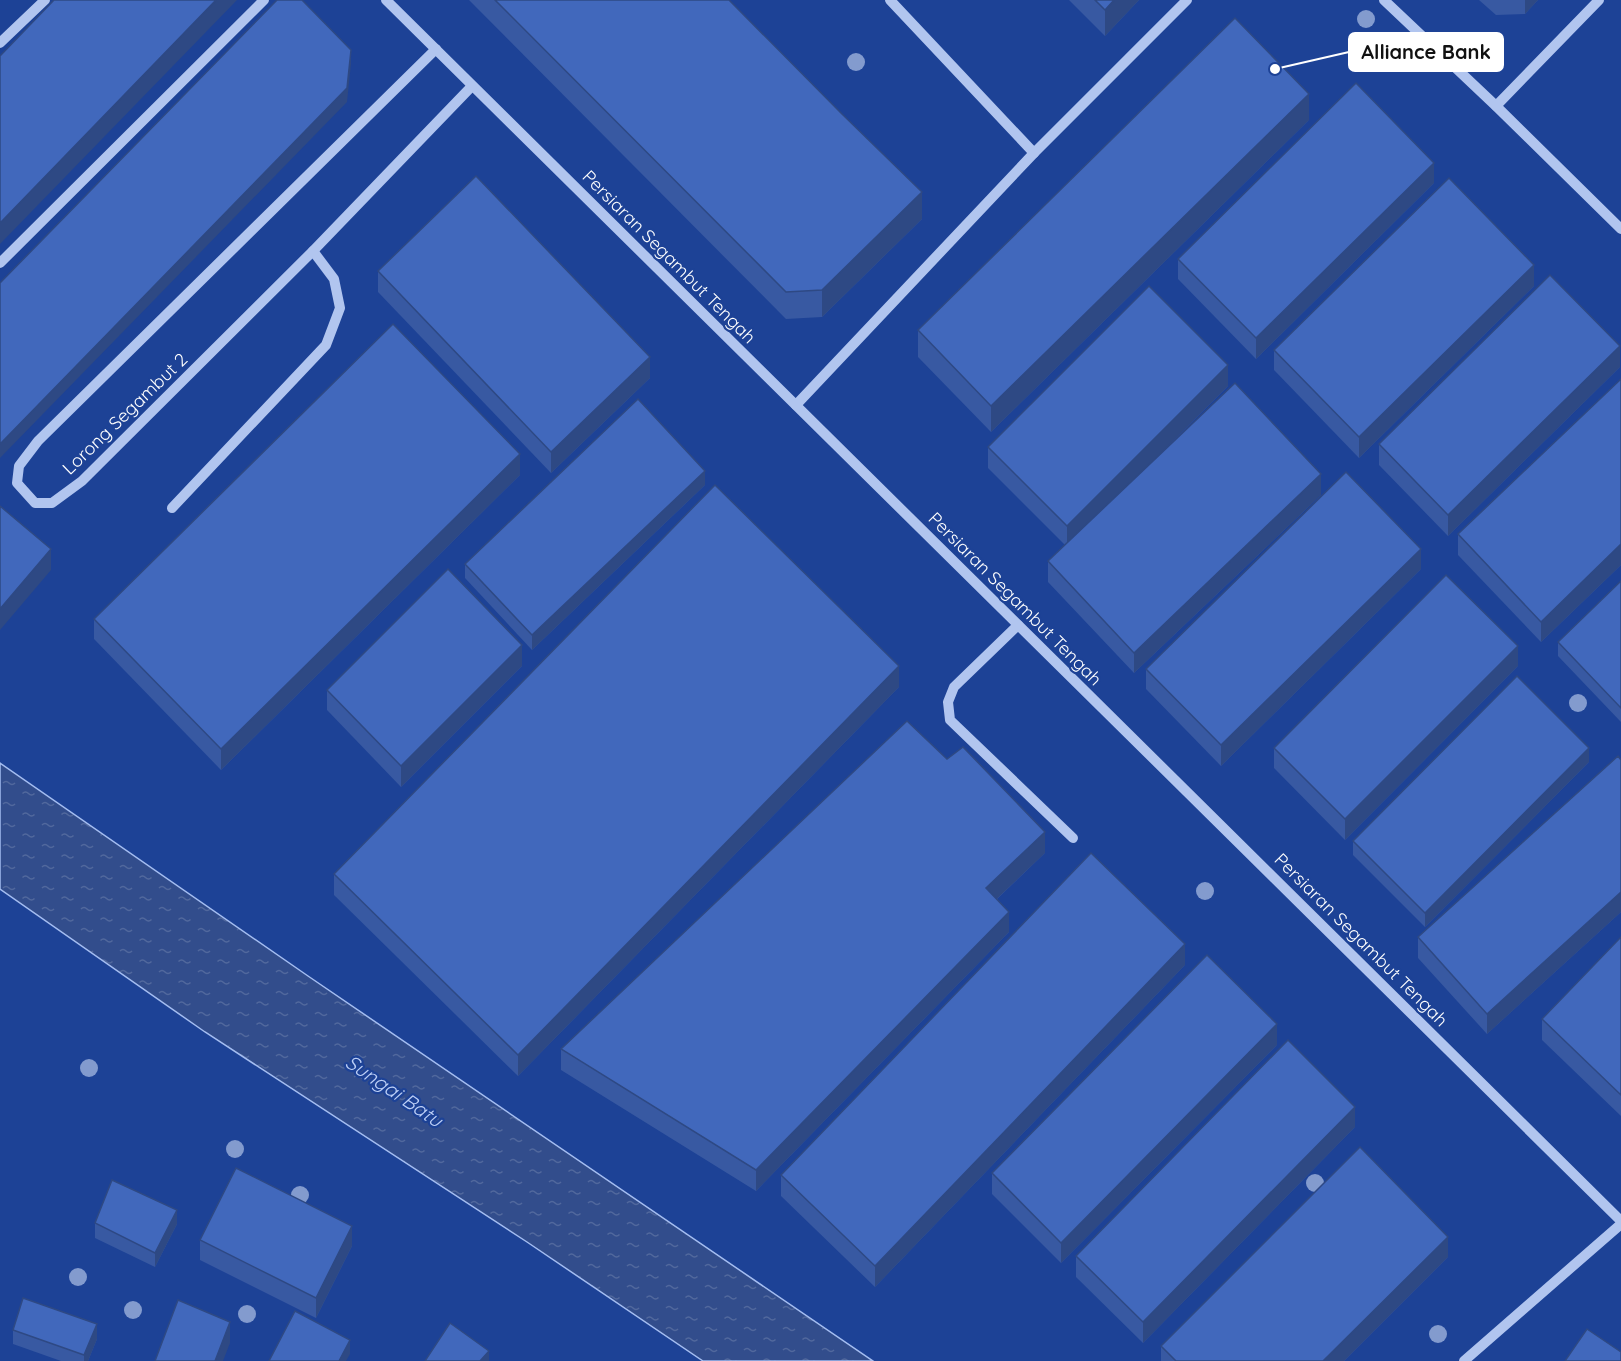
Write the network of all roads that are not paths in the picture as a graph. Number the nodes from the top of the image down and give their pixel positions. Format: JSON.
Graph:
{"nodes":[{"id":1,"x":45,"y":0,"type":"edge"},
{"id":2,"x":264,"y":0,"type":"edge"},
{"id":3,"x":386,"y":0,"type":"edge"},
{"id":4,"x":890,"y":0,"type":"edge"},
{"id":5,"x":1187,"y":0,"type":"edge"},
{"id":6,"x":1384,"y":0,"type":"edge"},
{"id":7,"x":1599,"y":0,"type":"edge"},
{"id":8,"x":0,"y":44,"type":"edge"},
{"id":9,"x":436,"y":49,"type":"junction"},
{"id":10,"x":472,"y":86,"type":"junction"},
{"id":11,"x":1496,"y":106,"type":"junction"},
{"id":12,"x":1034,"y":153,"type":"junction"},
{"id":13,"x":1621,"y":229,"type":"edge"},
{"id":14,"x":313,"y":251,"type":"junction"},
{"id":15,"x":0,"y":263,"type":"edge"},
{"id":16,"x":796,"y":405,"type":"junction"},
{"id":17,"x":172,"y":508,"type":"dead end"},
{"id":18,"x":1018,"y":625,"type":"junction"},
{"id":19,"x":1073,"y":838,"type":"dead end"},
{"id":20,"x":1621,"y":1222,"type":"edge"},
{"id":21,"x":1464,"y":1361,"type":"edge"}],
"edges":[{"from":1,"to":8,"type":"street"},
{"from":2,"to":15,"type":"street"},
{"from":3,"to":9,"type":"street","name":"Persiaran Segambut Tengah"},
{"from":4,"to":12,"type":"street"},
{"from":5,"to":12,"type":"street"},
{"from":6,"to":11,"type":"street"},
{"from":7,"to":11,"type":"street"},
{"from":9,"to":10,"type":"street","name":"Persiaran Segambut Tengah"},
{"from":9,"to":14,"type":"street","name":"Lorong Segambut 2"},
{"from":10,"to":14,"type":"street","name":"Lorong Segambut 2"},
{"from":10,"to":16,"type":"street","name":"Persiaran Segambut Tengah"},
{"from":11,"to":13,"type":"street"},
{"from":12,"to":16,"type":"street"},
{"from":14,"to":17,"type":"street"},
{"from":16,"to":18,"type":"street","name":"Persiaran Segambut Tengah"},
{"from":18,"to":19,"type":"street"},
{"from":18,"to":20,"type":"street","name":"Persiaran Segambut Tengah"},
{"from":20,"to":21,"type":"street"}]}
